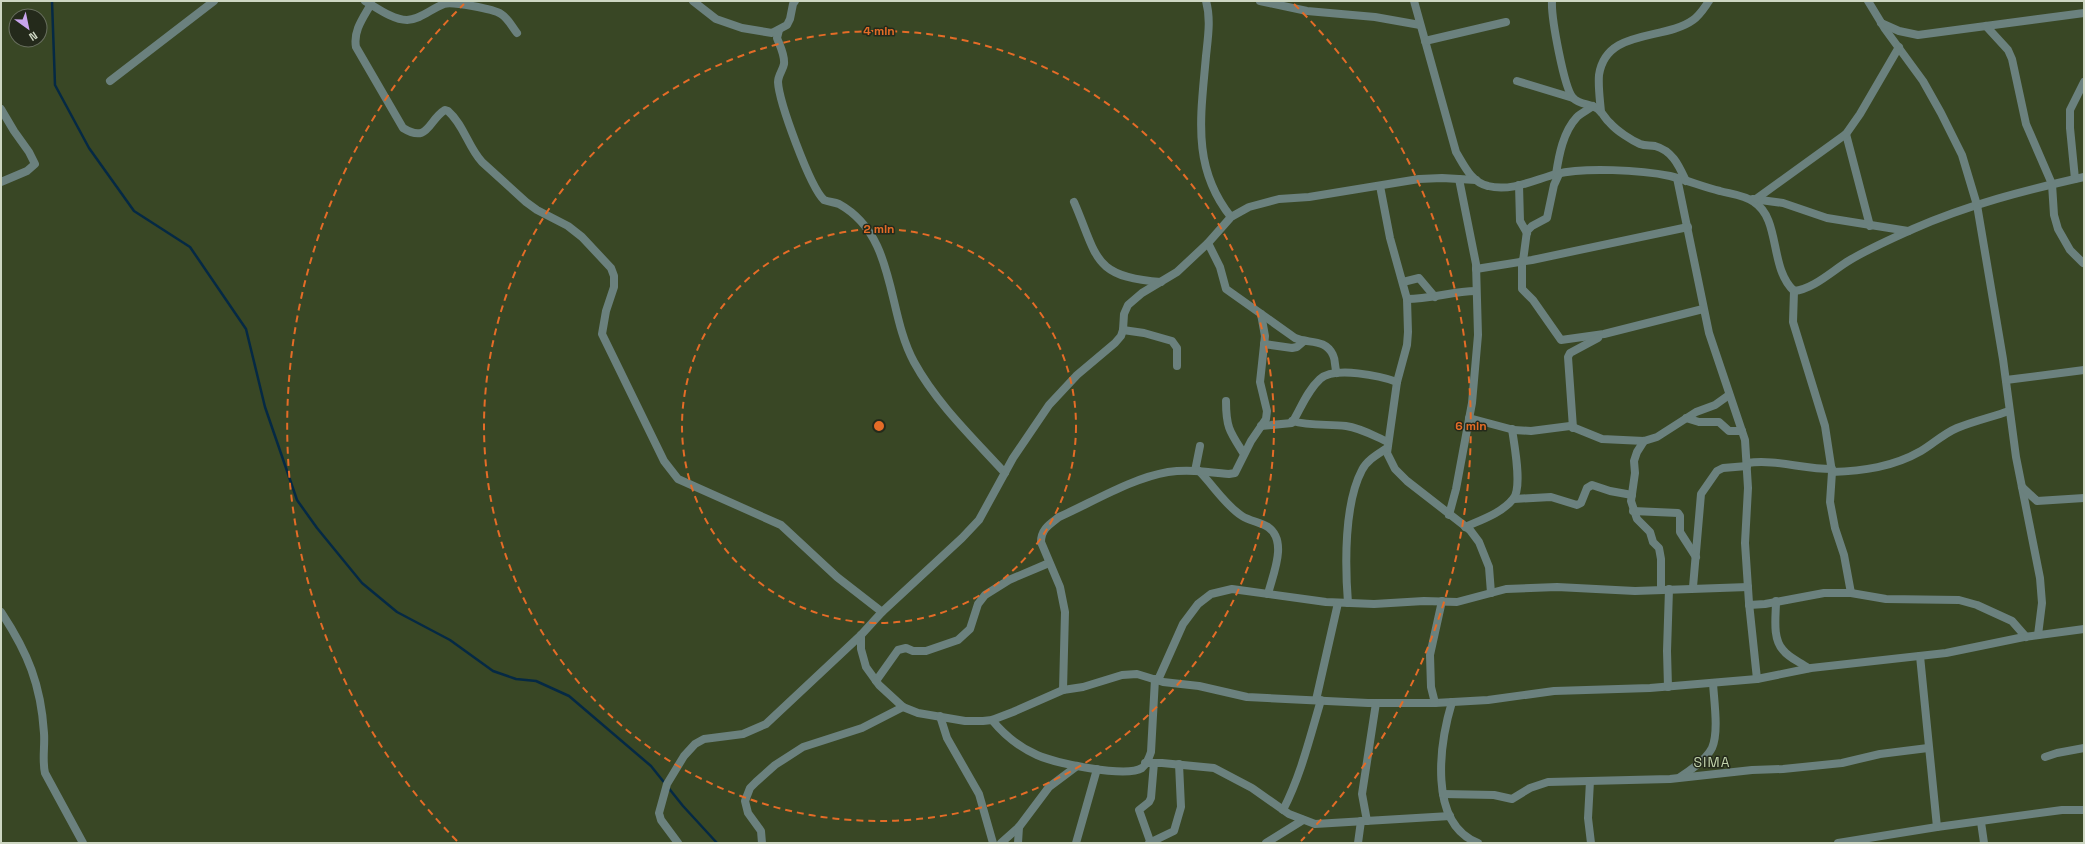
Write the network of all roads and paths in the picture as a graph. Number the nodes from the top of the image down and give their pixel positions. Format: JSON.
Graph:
{"nodes":[{"id":1,"x":214,"y":1,"type":"edge"},
{"id":2,"x":693,"y":1,"type":"edge"},
{"id":3,"x":795,"y":1,"type":"edge"},
{"id":4,"x":1206,"y":1,"type":"edge"},
{"id":5,"x":1260,"y":1,"type":"edge"},
{"id":6,"x":1414,"y":1,"type":"edge"},
{"id":7,"x":1552,"y":1,"type":"edge"},
{"id":8,"x":1709,"y":1,"type":"edge"},
{"id":9,"x":1868,"y":1,"type":"edge"},
{"id":10,"x":368,"y":3,"type":"edge"},
{"id":11,"x":2084,"y":13,"type":"edge"},
{"id":12,"x":1506,"y":22,"type":"dead end"},
{"id":13,"x":1881,"y":23,"type":"junction"},
{"id":14,"x":1420,"y":25,"type":"junction"},
{"id":15,"x":1986,"y":26,"type":"junction"},
{"id":16,"x":779,"y":30,"type":"junction"},
{"id":17,"x":517,"y":33,"type":"dead end"},
{"id":18,"x":1424,"y":40,"type":"junction"},
{"id":19,"x":1899,"y":48,"type":"junction"},
{"id":20,"x":110,"y":81,"type":"dead end"},
{"id":21,"x":1517,"y":81,"type":"dead end"},
{"id":22,"x":2084,"y":82,"type":"edge"},
{"id":23,"x":1573,"y":98,"type":"junction"},
{"id":24,"x":1593,"y":106,"type":"junction"},
{"id":25,"x":1,"y":109,"type":"edge"},
{"id":26,"x":1601,"y":112,"type":"junction"},
{"id":27,"x":1846,"y":134,"type":"junction"},
{"id":28,"x":1558,"y":174,"type":"junction"},
{"id":29,"x":2084,"y":177,"type":"edge"},
{"id":30,"x":1677,"y":178,"type":"junction"},
{"id":31,"x":1458,"y":179,"type":"junction"},
{"id":32,"x":2075,"y":179,"type":"junction"},
{"id":33,"x":1476,"y":180,"type":"junction"},
{"id":34,"x":1686,"y":181,"type":"junction"},
{"id":35,"x":1,"y":182,"type":"edge"},
{"id":36,"x":2052,"y":184,"type":"junction"},
{"id":37,"x":1519,"y":185,"type":"junction"},
{"id":38,"x":1380,"y":186,"type":"junction"},
{"id":39,"x":1747,"y":198,"type":"junction"},
{"id":40,"x":1756,"y":199,"type":"junction"},
{"id":41,"x":1074,"y":202,"type":"dead end"},
{"id":42,"x":1977,"y":205,"type":"junction"},
{"id":43,"x":1231,"y":217,"type":"junction"},
{"id":44,"x":1870,"y":226,"type":"junction"},
{"id":45,"x":1688,"y":228,"type":"junction"},
{"id":46,"x":1908,"y":231,"type":"junction"},
{"id":47,"x":1527,"y":234,"type":"junction"},
{"id":48,"x":1208,"y":243,"type":"junction"},
{"id":49,"x":1522,"y":261,"type":"junction"},
{"id":50,"x":2083,"y":263,"type":"dead end"},
{"id":51,"x":1476,"y":269,"type":"junction"},
{"id":52,"x":1162,"y":282,"type":"junction"},
{"id":53,"x":1403,"y":282,"type":"junction"},
{"id":54,"x":1476,"y":291,"type":"junction"},
{"id":55,"x":1794,"y":291,"type":"junction"},
{"id":56,"x":1435,"y":297,"type":"junction"},
{"id":57,"x":1407,"y":299,"type":"junction"},
{"id":58,"x":1703,"y":309,"type":"junction"},
{"id":59,"x":1261,"y":314,"type":"junction"},
{"id":60,"x":1123,"y":330,"type":"junction"},
{"id":61,"x":1604,"y":334,"type":"junction"},
{"id":62,"x":1304,"y":341,"type":"junction"},
{"id":63,"x":1264,"y":344,"type":"junction"},
{"id":64,"x":1177,"y":366,"type":"dead end"},
{"id":65,"x":2084,"y":370,"type":"edge"},
{"id":66,"x":1337,"y":373,"type":"junction"},
{"id":67,"x":2006,"y":380,"type":"junction"},
{"id":68,"x":1397,"y":382,"type":"junction"},
{"id":69,"x":1729,"y":395,"type":"junction"},
{"id":70,"x":1226,"y":401,"type":"dead end"},
{"id":71,"x":2010,"y":412,"type":"junction"},
{"id":72,"x":1469,"y":418,"type":"junction"},
{"id":73,"x":1686,"y":418,"type":"junction"},
{"id":74,"x":1292,"y":421,"type":"junction"},
{"id":75,"x":1261,"y":426,"type":"junction"},
{"id":76,"x":1574,"y":428,"type":"junction"},
{"id":77,"x":1512,"y":429,"type":"junction"},
{"id":78,"x":1742,"y":431,"type":"junction"},
{"id":79,"x":1644,"y":441,"type":"junction"},
{"id":80,"x":1387,"y":445,"type":"junction"},
{"id":81,"x":1200,"y":446,"type":"dead end"},
{"id":82,"x":1244,"y":454,"type":"junction"},
{"id":83,"x":1747,"y":464,"type":"junction"},
{"id":84,"x":1197,"y":471,"type":"junction"},
{"id":85,"x":1832,"y":471,"type":"junction"},
{"id":86,"x":1005,"y":473,"type":"junction"},
{"id":87,"x":2022,"y":486,"type":"junction"},
{"id":88,"x":1632,"y":495,"type":"junction"},
{"id":89,"x":2084,"y":498,"type":"edge"},
{"id":90,"x":1514,"y":499,"type":"junction"},
{"id":91,"x":1633,"y":511,"type":"junction"},
{"id":92,"x":1449,"y":514,"type":"junction"},
{"id":93,"x":1465,"y":527,"type":"junction"},
{"id":94,"x":1696,"y":557,"type":"junction"},
{"id":95,"x":1049,"y":563,"type":"junction"},
{"id":96,"x":1748,"y":587,"type":"junction"},
{"id":97,"x":1693,"y":588,"type":"junction"},
{"id":98,"x":1665,"y":589,"type":"junction"},
{"id":99,"x":1491,"y":593,"type":"junction"},
{"id":100,"x":1852,"y":593,"type":"junction"},
{"id":101,"x":1268,"y":594,"type":"junction"},
{"id":102,"x":1442,"y":601,"type":"junction"},
{"id":103,"x":1776,"y":601,"type":"junction"},
{"id":104,"x":1338,"y":603,"type":"junction"},
{"id":105,"x":1348,"y":603,"type":"junction"},
{"id":106,"x":1749,"y":605,"type":"junction"},
{"id":107,"x":1,"y":612,"type":"edge"},
{"id":108,"x":882,"y":612,"type":"junction"},
{"id":109,"x":2084,"y":629,"type":"edge"},
{"id":110,"x":861,"y":635,"type":"junction"},
{"id":111,"x":2038,"y":635,"type":"junction"},
{"id":112,"x":2026,"y":637,"type":"junction"},
{"id":113,"x":1920,"y":656,"type":"junction"},
{"id":114,"x":1808,"y":668,"type":"junction"},
{"id":115,"x":1757,"y":679,"type":"junction"},
{"id":116,"x":1156,"y":680,"type":"junction"},
{"id":117,"x":876,"y":681,"type":"junction"},
{"id":118,"x":1713,"y":684,"type":"junction"},
{"id":119,"x":1668,"y":687,"type":"junction"},
{"id":120,"x":1063,"y":690,"type":"junction"},
{"id":121,"x":1319,"y":700,"type":"junction"},
{"id":122,"x":1452,"y":702,"type":"junction"},
{"id":123,"x":1376,"y":703,"type":"junction"},
{"id":124,"x":1435,"y":703,"type":"junction"},
{"id":125,"x":903,"y":707,"type":"junction"},
{"id":126,"x":940,"y":716,"type":"junction"},
{"id":127,"x":992,"y":720,"type":"junction"},
{"id":128,"x":1928,"y":748,"type":"junction"},
{"id":129,"x":2084,"y":748,"type":"edge"},
{"id":130,"x":2045,"y":757,"type":"dead end"},
{"id":131,"x":1154,"y":763,"type":"junction"},
{"id":132,"x":1145,"y":764,"type":"junction"},
{"id":133,"x":1179,"y":764,"type":"junction"},
{"id":134,"x":1077,"y":766,"type":"junction"},
{"id":135,"x":1097,"y":769,"type":"junction"},
{"id":136,"x":1680,"y":778,"type":"junction"},
{"id":137,"x":1590,"y":781,"type":"junction"},
{"id":138,"x":1443,"y":794,"type":"junction"},
{"id":139,"x":1283,"y":810,"type":"junction"},
{"id":140,"x":2084,"y":810,"type":"edge"},
{"id":141,"x":1450,"y":816,"type":"junction"},
{"id":142,"x":1303,"y":820,"type":"junction"},
{"id":143,"x":1364,"y":821,"type":"junction"},
{"id":144,"x":1982,"y":822,"type":"junction"},
{"id":145,"x":1019,"y":827,"type":"junction"},
{"id":146,"x":1937,"y":827,"type":"junction"},
{"id":147,"x":1150,"y":842,"type":"edge"},
{"id":148,"x":1472,"y":842,"type":"edge"},
{"id":149,"x":83,"y":843,"type":"edge"},
{"id":150,"x":678,"y":843,"type":"edge"},
{"id":151,"x":762,"y":843,"type":"edge"},
{"id":152,"x":993,"y":843,"type":"edge"},
{"id":153,"x":1001,"y":843,"type":"edge"},
{"id":154,"x":1018,"y":843,"type":"edge"},
{"id":155,"x":1076,"y":843,"type":"edge"},
{"id":156,"x":1266,"y":843,"type":"edge"},
{"id":157,"x":1358,"y":843,"type":"edge"},
{"id":158,"x":1591,"y":843,"type":"edge"},
{"id":159,"x":1838,"y":843,"type":"edge"},
{"id":160,"x":1984,"y":843,"type":"edge"}],
"edges":[{"from":1,"to":20,"type":"street"},
{"from":2,"to":16,"type":"street"},
{"from":3,"to":16,"type":"street"},
{"from":4,"to":43,"type":"street"},
{"from":5,"to":14,"type":"street"},
{"from":6,"to":14,"type":"street"},
{"from":7,"to":23,"type":"street"},
{"from":8,"to":26,"type":"street"},
{"from":9,"to":13,"type":"street"},
{"from":10,"to":17,"type":"street"},
{"from":10,"to":108,"type":"street"},
{"from":11,"to":15,"type":"street"},
{"from":12,"to":18,"type":"street"},
{"from":13,"to":15,"type":"street"},
{"from":13,"to":19,"type":"street"},
{"from":14,"to":18,"type":"street"},
{"from":15,"to":36,"type":"street"},
{"from":16,"to":86,"type":"street"},
{"from":18,"to":33,"type":"street"},
{"from":19,"to":27,"type":"street"},
{"from":19,"to":42,"type":"street"},
{"from":21,"to":23,"type":"street"},
{"from":22,"to":32,"type":"street"},
{"from":23,"to":24,"type":"street"},
{"from":24,"to":26,"type":"street"},
{"from":24,"to":28,"type":"street"},
{"from":25,"to":35,"type":"street"},
{"from":26,"to":34,"type":"street"},
{"from":27,"to":40,"type":"street"},
{"from":27,"to":44,"type":"street"},
{"from":28,"to":30,"type":"street"},
{"from":28,"to":37,"type":"street"},
{"from":28,"to":47,"type":"street"},
{"from":29,"to":32,"type":"street"},
{"from":30,"to":34,"type":"street"},
{"from":30,"to":45,"type":"street"},
{"from":31,"to":33,"type":"street"},
{"from":31,"to":38,"type":"street"},
{"from":31,"to":51,"type":"street"},
{"from":32,"to":36,"type":"street"},
{"from":33,"to":37,"type":"street"},
{"from":34,"to":39,"type":"street"},
{"from":36,"to":42,"type":"street"},
{"from":36,"to":50,"type":"street"},
{"from":37,"to":47,"type":"street"},
{"from":38,"to":43,"type":"street"},
{"from":38,"to":53,"type":"street"},
{"from":39,"to":40,"type":"street"},
{"from":39,"to":55,"type":"street"},
{"from":40,"to":44,"type":"street"},
{"from":41,"to":52,"type":"street"},
{"from":42,"to":46,"type":"street"},
{"from":42,"to":67,"type":"street"},
{"from":43,"to":48,"type":"street"},
{"from":44,"to":46,"type":"street"},
{"from":45,"to":49,"type":"street"},
{"from":45,"to":58,"type":"street"},
{"from":46,"to":55,"type":"street"},
{"from":47,"to":49,"type":"street"},
{"from":48,"to":52,"type":"street"},
{"from":48,"to":59,"type":"street"},
{"from":49,"to":51,"type":"street"},
{"from":49,"to":61,"type":"street"},
{"from":51,"to":54,"type":"street"},
{"from":52,"to":60,"type":"street"},
{"from":53,"to":56,"type":"street"},
{"from":53,"to":57,"type":"street"},
{"from":54,"to":56,"type":"street"},
{"from":54,"to":72,"type":"street"},
{"from":55,"to":85,"type":"street"},
{"from":56,"to":57,"type":"street"},
{"from":57,"to":68,"type":"street"},
{"from":58,"to":61,"type":"street"},
{"from":58,"to":69,"type":"street"},
{"from":59,"to":62,"type":"street"},
{"from":59,"to":63,"type":"street"},
{"from":60,"to":64,"type":"street"},
{"from":60,"to":86,"type":"street"},
{"from":61,"to":76,"type":"street"},
{"from":62,"to":63,"type":"street"},
{"from":62,"to":66,"type":"street"},
{"from":63,"to":75,"type":"street"},
{"from":65,"to":67,"type":"street"},
{"from":66,"to":68,"type":"street"},
{"from":66,"to":74,"type":"street"},
{"from":67,"to":71,"type":"street"},
{"from":68,"to":80,"type":"street"},
{"from":69,"to":73,"type":"street"},
{"from":69,"to":78,"type":"street"},
{"from":70,"to":82,"type":"street"},
{"from":71,"to":85,"type":"street"},
{"from":71,"to":87,"type":"street"},
{"from":72,"to":77,"type":"street"},
{"from":72,"to":92,"type":"street"},
{"from":73,"to":78,"type":"street"},
{"from":73,"to":79,"type":"street"},
{"from":74,"to":75,"type":"street"},
{"from":74,"to":80,"type":"street"},
{"from":75,"to":82,"type":"street"},
{"from":76,"to":77,"type":"street"},
{"from":76,"to":79,"type":"street"},
{"from":77,"to":90,"type":"street"},
{"from":78,"to":83,"type":"street"},
{"from":79,"to":88,"type":"street"},
{"from":80,"to":92,"type":"street"},
{"from":80,"to":105,"type":"street"},
{"from":81,"to":84,"type":"street"},
{"from":82,"to":84,"type":"street"},
{"from":83,"to":85,"type":"street"},
{"from":83,"to":94,"type":"street"},
{"from":83,"to":96,"type":"street"},
{"from":84,"to":95,"type":"street"},
{"from":84,"to":101,"type":"street"},
{"from":85,"to":100,"type":"street"},
{"from":86,"to":108,"type":"street"},
{"from":87,"to":89,"type":"street"},
{"from":87,"to":111,"type":"street"},
{"from":88,"to":90,"type":"street"},
{"from":88,"to":91,"type":"street"},
{"from":90,"to":93,"type":"street"},
{"from":91,"to":94,"type":"street"},
{"from":91,"to":98,"type":"street"},
{"from":92,"to":93,"type":"street"},
{"from":93,"to":99,"type":"street"},
{"from":94,"to":97,"type":"street"},
{"from":95,"to":117,"type":"street"},
{"from":95,"to":120,"type":"street"},
{"from":96,"to":97,"type":"street"},
{"from":96,"to":106,"type":"street"},
{"from":97,"to":98,"type":"street"},
{"from":98,"to":99,"type":"street"},
{"from":98,"to":119,"type":"street"},
{"from":99,"to":102,"type":"street"},
{"from":100,"to":103,"type":"street"},
{"from":100,"to":112,"type":"street"},
{"from":101,"to":104,"type":"street"},
{"from":101,"to":116,"type":"street"},
{"from":102,"to":105,"type":"street"},
{"from":102,"to":124,"type":"street"},
{"from":103,"to":106,"type":"street"},
{"from":103,"to":114,"type":"street"},
{"from":104,"to":105,"type":"street"},
{"from":104,"to":121,"type":"street"},
{"from":106,"to":115,"type":"street"},
{"from":107,"to":149,"type":"street"},
{"from":108,"to":110,"type":"street"},
{"from":109,"to":111,"type":"street"},
{"from":110,"to":117,"type":"street"},
{"from":110,"to":150,"type":"street"},
{"from":111,"to":112,"type":"street"},
{"from":112,"to":113,"type":"street"},
{"from":113,"to":114,"type":"street"},
{"from":113,"to":128,"type":"street"},
{"from":114,"to":115,"type":"street"},
{"from":115,"to":118,"type":"street"},
{"from":116,"to":120,"type":"street"},
{"from":116,"to":121,"type":"street"},
{"from":116,"to":132,"type":"street"},
{"from":117,"to":125,"type":"street"},
{"from":118,"to":119,"type":"street"},
{"from":118,"to":136,"type":"street"},
{"from":119,"to":122,"type":"street"},
{"from":120,"to":127,"type":"street"},
{"from":121,"to":123,"type":"street"},
{"from":121,"to":139,"type":"street"},
{"from":122,"to":124,"type":"street"},
{"from":122,"to":138,"type":"street"},
{"from":123,"to":124,"type":"street"},
{"from":123,"to":143,"type":"street"},
{"from":125,"to":126,"type":"street"},
{"from":125,"to":151,"type":"street"},
{"from":126,"to":127,"type":"street"},
{"from":126,"to":152,"type":"street"},
{"from":127,"to":134,"type":"street"},
{"from":128,"to":136,"type":"street"},
{"from":128,"to":146,"type":"street"},
{"from":129,"to":130,"type":"street"},
{"from":131,"to":132,"type":"street"},
{"from":131,"to":133,"type":"street"},
{"from":131,"to":147,"type":"street"},
{"from":132,"to":135,"type":"street"},
{"from":133,"to":139,"type":"street"},
{"from":133,"to":147,"type":"street"},
{"from":134,"to":135,"type":"street"},
{"from":134,"to":145,"type":"street"},
{"from":135,"to":155,"type":"street"},
{"from":136,"to":137,"type":"street"},
{"from":137,"to":138,"type":"street"},
{"from":137,"to":158,"type":"street"},
{"from":138,"to":141,"type":"street"},
{"from":139,"to":142,"type":"street"},
{"from":140,"to":144,"type":"street"},
{"from":141,"to":143,"type":"street"},
{"from":141,"to":148,"type":"street"},
{"from":142,"to":143,"type":"street"},
{"from":142,"to":156,"type":"street"},
{"from":143,"to":157,"type":"street"},
{"from":144,"to":146,"type":"street"},
{"from":144,"to":160,"type":"street"},
{"from":145,"to":153,"type":"street"},
{"from":145,"to":154,"type":"street"},
{"from":146,"to":159,"type":"street"}]}
